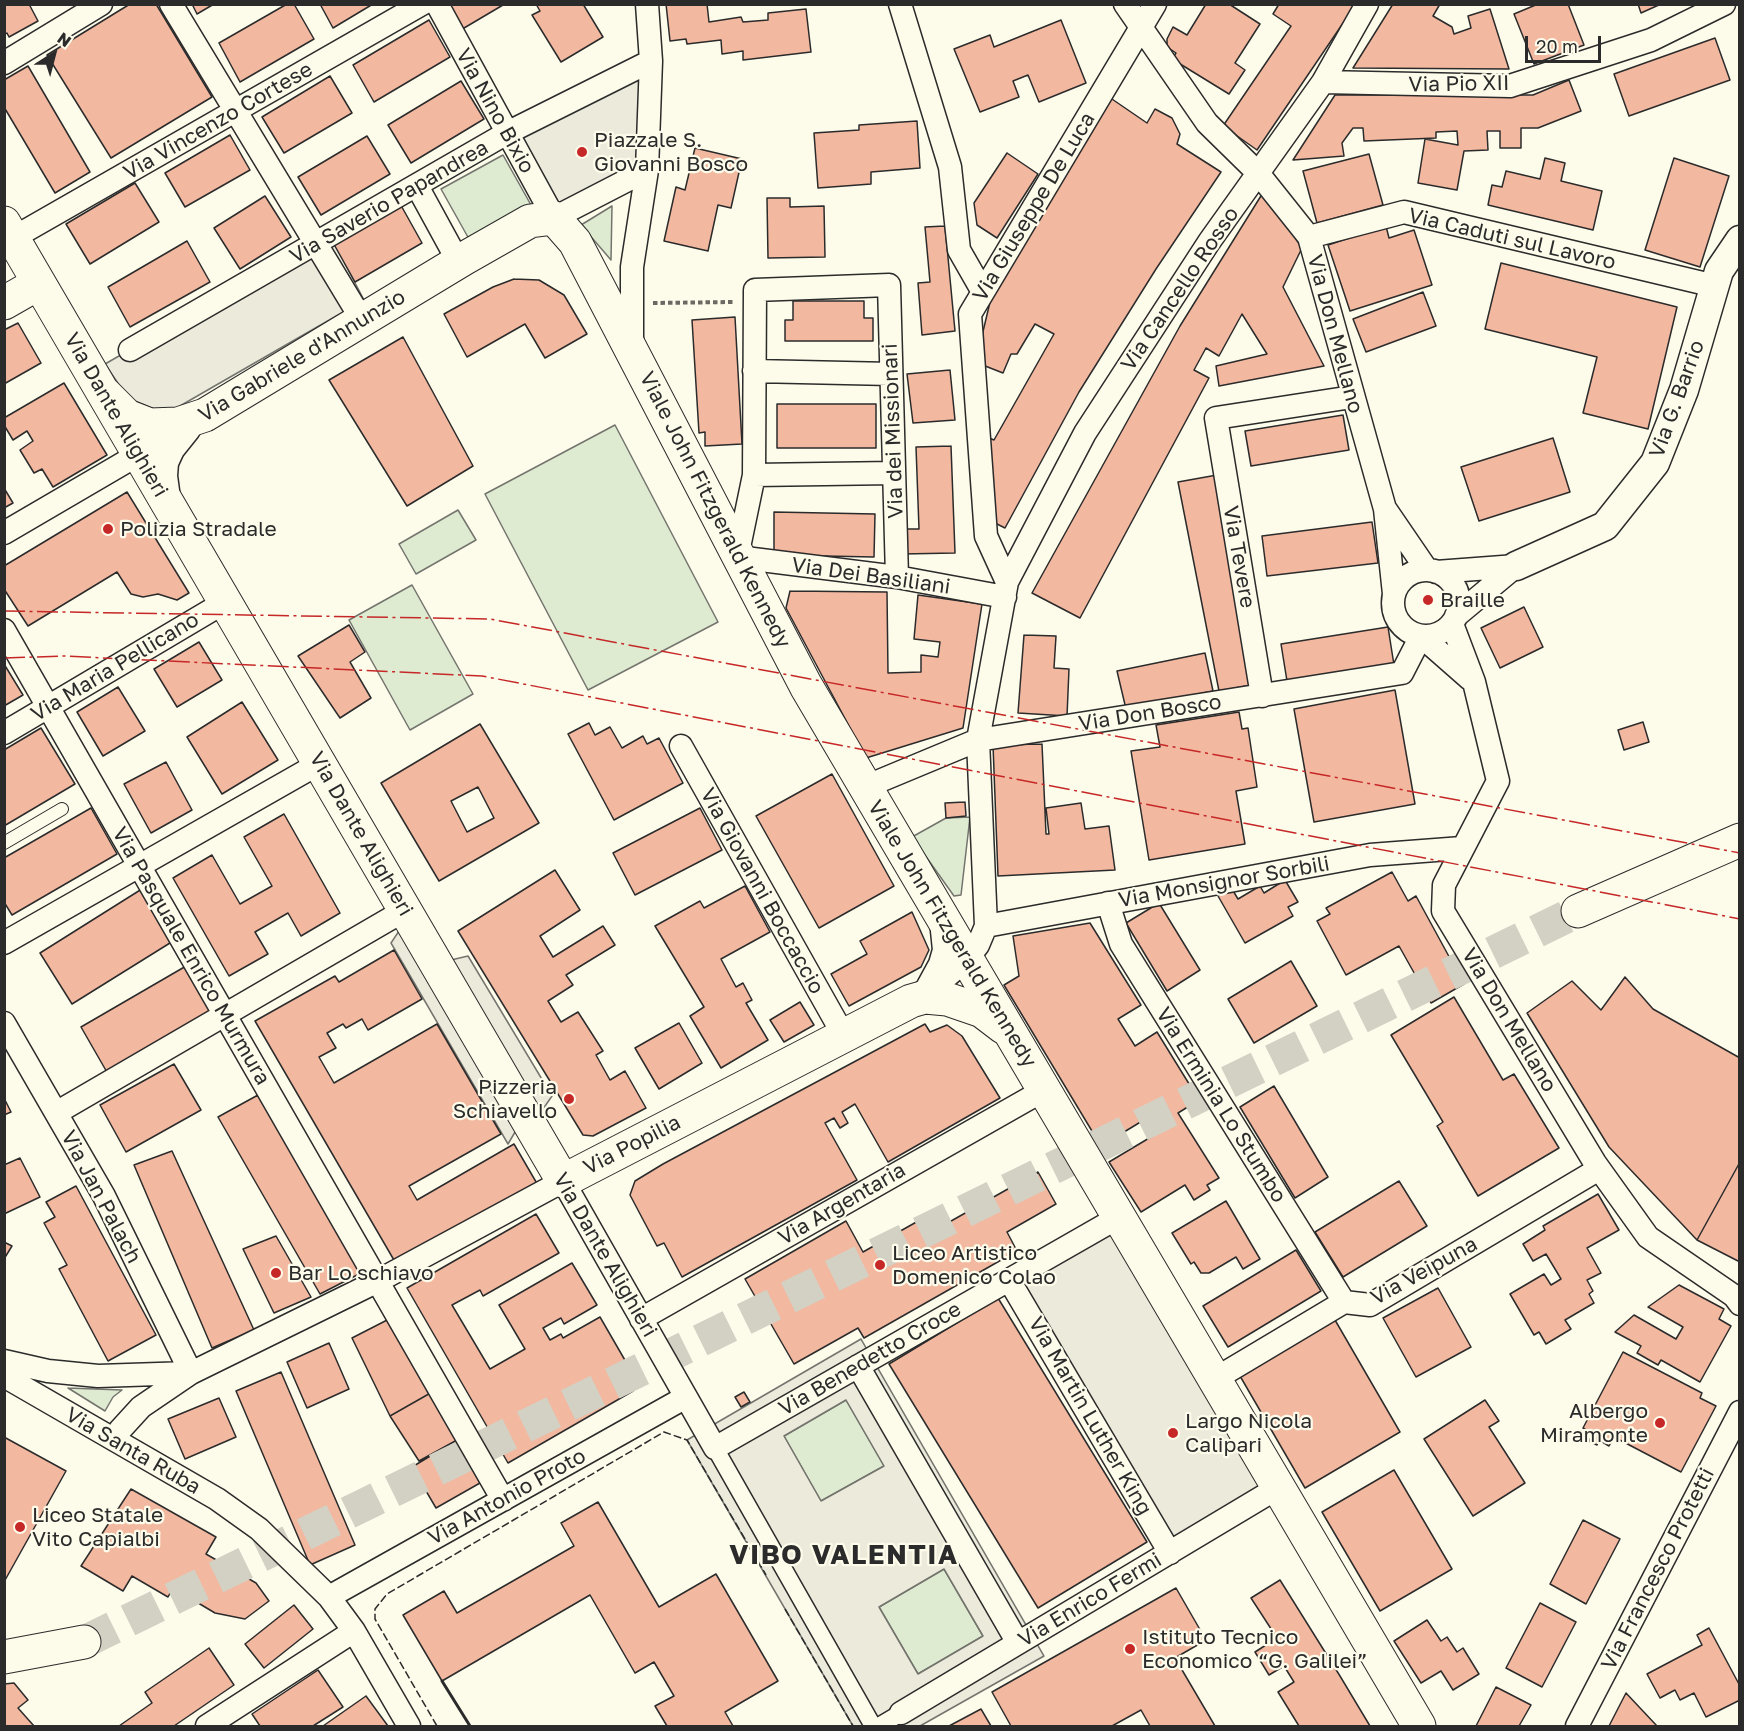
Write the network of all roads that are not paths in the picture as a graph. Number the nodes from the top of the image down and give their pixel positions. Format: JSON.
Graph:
{"nodes":[{"id":1,"x":100,"y":4,"type":"edge"},
{"id":2,"x":171,"y":4,"type":"edge"},
{"id":3,"x":422,"y":4,"type":"edge"},
{"id":4,"x":437,"y":4,"type":"edge"},
{"id":5,"x":646,"y":4,"type":"edge"},
{"id":6,"x":900,"y":4,"type":"edge"},
{"id":7,"x":1125,"y":4,"type":"edge"},
{"id":8,"x":1155,"y":4,"type":"edge"},
{"id":9,"x":1366,"y":4,"type":"edge"},
{"id":10,"x":1724,"y":4,"type":"edge"},
{"id":11,"x":1142,"y":27,"type":"junction"},
{"id":12,"x":651,"y":61,"type":"junction"},
{"id":13,"x":4,"y":63,"type":"edge"},
{"id":14,"x":1323,"y":82,"type":"junction"},
{"id":15,"x":235,"y":111,"type":"junction"},
{"id":16,"x":507,"y":133,"type":"junction"},
{"id":17,"x":646,"y":170,"type":"junction"},
{"id":18,"x":1258,"y":173,"type":"junction"},
{"id":19,"x":417,"y":186,"type":"junction"},
{"id":20,"x":554,"y":218,"type":"junction"},
{"id":21,"x":9,"y":231,"type":"edge"},
{"id":22,"x":1310,"y":237,"type":"junction"},
{"id":23,"x":1740,"y":240,"type":"edge"},
{"id":24,"x":316,"y":244,"type":"junction"},
{"id":25,"x":461,"y":259,"type":"junction"},
{"id":26,"x":39,"y":283,"type":"junction"},
{"id":27,"x":1715,"y":286,"type":"junction"},
{"id":28,"x":983,"y":292,"type":"junction"},
{"id":29,"x":4,"y":303,"type":"edge"},
{"id":30,"x":362,"y":320,"type":"junction"},
{"id":31,"x":632,"y":347,"type":"junction"},
{"id":32,"x":130,"y":350,"type":"dead end"},
{"id":33,"x":754,"y":371,"type":"junction"},
{"id":34,"x":891,"y":374,"type":"junction"},
{"id":35,"x":102,"y":391,"type":"junction"},
{"id":36,"x":1352,"y":397,"type":"junction"},
{"id":37,"x":205,"y":415,"type":"junction"},
{"id":38,"x":139,"y":455,"type":"junction"},
{"id":39,"x":894,"y":473,"type":"junction"},
{"id":40,"x":754,"y":475,"type":"junction"},
{"id":41,"x":1385,"y":509,"type":"junction"},
{"id":42,"x":172,"y":510,"type":"junction"},
{"id":43,"x":4,"y":533,"type":"edge"},
{"id":44,"x":737,"y":557,"type":"junction"},
{"id":45,"x":1516,"y":566,"type":"junction"},
{"id":46,"x":1432,"y":571,"type":"junction"},
{"id":47,"x":897,"y":577,"type":"junction"},
{"id":48,"x":1006,"y":589,"type":"junction"},
{"id":49,"x":1394,"y":594,"type":"junction"},
{"id":50,"x":225,"y":602,"type":"junction"},
{"id":51,"x":1454,"y":620,"type":"junction"},
{"id":52,"x":4,"y":630,"type":"edge"},
{"id":53,"x":1421,"y":636,"type":"junction"},
{"id":54,"x":1474,"y":682,"type":"junction"},
{"id":55,"x":1262,"y":696,"type":"junction"},
{"id":56,"x":48,"y":706,"type":"junction"},
{"id":57,"x":4,"y":733,"type":"edge"},
{"id":58,"x":978,"y":740,"type":"junction"},
{"id":59,"x":681,"y":746,"type":"dead end"},
{"id":60,"x":320,"y":763,"type":"junction"},
{"id":61,"x":865,"y":787,"type":"junction"},
{"id":62,"x":62,"y":809,"type":"dead end"},
{"id":63,"x":1740,"y":840,"type":"edge"},
{"id":64,"x":4,"y":843,"type":"edge"},
{"id":65,"x":1462,"y":848,"type":"junction"},
{"id":66,"x":140,"y":866,"type":"junction"},
{"id":67,"x":1108,"y":903,"type":"junction"},
{"id":68,"x":405,"y":910,"type":"junction"},
{"id":69,"x":938,"y":910,"type":"junction"},
{"id":70,"x":1578,"y":911,"type":"tunnel mouth"},
{"id":71,"x":986,"y":926,"type":"junction"},
{"id":72,"x":4,"y":943,"type":"edge"},
{"id":73,"x":967,"y":959,"type":"junction"},
{"id":74,"x":918,"y":995,"type":"junction"},
{"id":75,"x":225,"y":1015,"type":"junction"},
{"id":76,"x":4,"y":1023,"type":"edge"},
{"id":77,"x":1011,"y":1035,"type":"junction"},
{"id":78,"x":844,"y":1036,"type":"junction"},
{"id":79,"x":1044,"y":1090,"type":"junction"},
{"id":80,"x":56,"y":1113,"type":"junction"},
{"id":81,"x":1599,"y":1169,"type":"junction"},
{"id":82,"x":563,"y":1181,"type":"junction"},
{"id":83,"x":1119,"y":1217,"type":"junction"},
{"id":84,"x":1009,"y":1280,"type":"junction"},
{"id":85,"x":378,"y":1281,"type":"junction"},
{"id":86,"x":1344,"y":1302,"type":"junction"},
{"id":87,"x":1740,"y":1304,"type":"edge"},
{"id":88,"x":641,"y":1319,"type":"junction"},
{"id":89,"x":4,"y":1361,"type":"edge"},
{"id":90,"x":858,"y":1366,"type":"junction"},
{"id":91,"x":191,"y":1373,"type":"junction"},
{"id":92,"x":4,"y":1376,"type":"edge"},
{"id":93,"x":1215,"y":1379,"type":"junction"},
{"id":94,"x":686,"y":1398,"type":"junction"},
{"id":95,"x":1740,"y":1412,"type":"edge"},
{"id":96,"x":115,"y":1440,"type":"junction"},
{"id":97,"x":715,"y":1448,"type":"junction"},
{"id":98,"x":1279,"y":1487,"type":"junction"},
{"id":99,"x":503,"y":1500,"type":"junction"},
{"id":100,"x":1170,"y":1553,"type":"junction"},
{"id":101,"x":328,"y":1597,"type":"junction"},
{"id":102,"x":354,"y":1631,"type":"junction"},
{"id":103,"x":84,"y":1642,"type":"tunnel mouth"},
{"id":104,"x":1018,"y":1643,"type":"junction"},
{"id":105,"x":4,"y":1657,"type":"edge"},
{"id":106,"x":902,"y":1713,"type":"joint"},
{"id":107,"x":207,"y":1726,"type":"edge"},
{"id":108,"x":409,"y":1726,"type":"edge"},
{"id":109,"x":873,"y":1726,"type":"edge"},
{"id":110,"x":879,"y":1726,"type":"edge"},
{"id":111,"x":1419,"y":1726,"type":"edge"},
{"id":112,"x":1577,"y":1726,"type":"edge"}],
"edges":[{"from":1,"to":13,"type":"street"},
{"from":2,"to":15,"type":"street"},
{"from":3,"to":15,"type":"street","name":"Via Vincenzo Cortese"},
{"from":4,"to":16,"type":"street","name":"Via Nino Bixio"},
{"from":5,"to":12,"type":"street"},
{"from":6,"to":28,"type":"street"},
{"from":7,"to":11,"type":"street","name":"Via Don Mellano"},
{"from":8,"to":11,"type":"street","name":"Via Giuseppe De Luca"},
{"from":9,"to":14,"type":"street","name":"Via Cancello Rosso"},
{"from":10,"to":14,"type":"street","name":"Via Pio XII"},
{"from":11,"to":18,"type":"street","name":"Via Don Mellano"},
{"from":11,"to":28,"type":"street","name":"Via Giuseppe De Luca"},
{"from":12,"to":16,"type":"street","name":"Via Saverio Papandrea"},
{"from":12,"to":17,"type":"street"},
{"from":14,"to":18,"type":"street","name":"Via Cancello Rosso"},
{"from":15,"to":21,"type":"street","name":"Via Vincenzo Cortese"},
{"from":15,"to":24,"type":"street"},
{"from":16,"to":19,"type":"street","name":"Via Saverio Papandrea"},
{"from":16,"to":20,"type":"street","name":"Via Nino Bixio"},
{"from":17,"to":20,"type":"street"},
{"from":17,"to":31,"type":"street"},
{"from":18,"to":22,"type":"street","name":"Via Don Mellano"},
{"from":18,"to":48,"type":"street","name":"Via Cancello Rosso"},
{"from":19,"to":24,"type":"street","name":"Via Saverio Papandrea"},
{"from":19,"to":25,"type":"street"},
{"from":20,"to":25,"type":"main road"},
{"from":20,"to":31,"type":"main road","name":"Viale John Fitzgerald Kennedy"},
{"from":21,"to":26,"type":"main road","name":"Via Dante Alighieri"},
{"from":22,"to":27,"type":"street","name":"Via Caduti sul Lavoro"},
{"from":22,"to":36,"type":"street","name":"Via Don Mellano"},
{"from":23,"to":27,"type":"street","name":"Via G. Barrio"},
{"from":24,"to":30,"type":"street"},
{"from":24,"to":32,"type":"street","name":"Via Saverio Papandrea"},
{"from":25,"to":30,"type":"main road","name":"Via Gabriele d'Annunzio"},
{"from":26,"to":29,"type":"main road"},
{"from":26,"to":35,"type":"main road","name":"Via Dante Alighieri"},
{"from":27,"to":45,"type":"street","name":"Via G. Barrio"},
{"from":28,"to":48,"type":"street","name":"Via Giuseppe De Luca"},
{"from":30,"to":37,"type":"main road","name":"Via Gabriele d'Annunzio"},
{"from":31,"to":44,"type":"main road","name":"Viale John Fitzgerald Kennedy"},
{"from":33,"to":34,"type":"street"},
{"from":33,"to":34,"type":"street","name":"Via dei Missionari"},
{"from":33,"to":40,"type":"street"},
{"from":34,"to":39,"type":"street","name":"Via dei Missionari"},
{"from":35,"to":37,"type":"main road"},
{"from":35,"to":38,"type":"main road","name":"Via Dante Alighieri"},
{"from":36,"to":41,"type":"street","name":"Via Don Mellano"},
{"from":36,"to":55,"type":"street","name":"Via Tevere"},
{"from":37,"to":38,"type":"street","name":"Via Gabriele d'Annunzio"},
{"from":37,"to":42,"type":"street"},
{"from":38,"to":42,"type":"main road","name":"Via Dante Alighieri"},
{"from":38,"to":43,"type":"street","name":"Via Gabriele d'Annunzio"},
{"from":39,"to":40,"type":"street"},
{"from":39,"to":47,"type":"street","name":"Via dei Missionari"},
{"from":40,"to":44,"type":"street"},
{"from":41,"to":46,"type":"street"},
{"from":41,"to":49,"type":"street"},
{"from":42,"to":50,"type":"main road","name":"Via Dante Alighieri"},
{"from":44,"to":47,"type":"street","name":"Via Dei Basiliani"},
{"from":44,"to":61,"type":"main road","name":"Viale John Fitzgerald Kennedy"},
{"from":45,"to":46,"type":"street"},
{"from":45,"to":51,"type":"street"},
{"from":46,"to":49,"type":"street"},
{"from":46,"to":51,"type":"street"},
{"from":47,"to":48,"type":"street","name":"Via Dei Basiliani"},
{"from":48,"to":58,"type":"street"},
{"from":49,"to":53,"type":"street"},
{"from":50,"to":56,"type":"street","name":"Via Maria Pellicano"},
{"from":50,"to":60,"type":"main road","name":"Via Dante Alighieri"},
{"from":51,"to":53,"type":"street"},
{"from":51,"to":54,"type":"street","name":"Via Don Mellano"},
{"from":52,"to":56,"type":"street","name":"Via Pasquale Enrico Murmura"},
{"from":53,"to":54,"type":"street"},
{"from":53,"to":55,"type":"street","name":"Via Don Bosco"},
{"from":54,"to":65,"type":"street","name":"Via Don Mellano"},
{"from":55,"to":58,"type":"street","name":"Via Don Bosco"},
{"from":56,"to":57,"type":"street","name":"Via Maria Pellicano"},
{"from":56,"to":66,"type":"street","name":"Via Pasquale Enrico Murmura"},
{"from":58,"to":61,"type":"street","name":"Via Don Bosco"},
{"from":58,"to":71,"type":"street"},
{"from":59,"to":78,"type":"street","name":"Via Giovanni Boccaccio"},
{"from":60,"to":66,"type":"street"},
{"from":60,"to":68,"type":"main road","name":"Via Dante Alighieri"},
{"from":61,"to":69,"type":"main road","name":"Viale John Fitzgerald Kennedy"},
{"from":62,"to":64,"type":"lane"},
{"from":63,"to":70,"type":"main road"},
{"from":65,"to":67,"type":"street","name":"Via Monsignor Sorbili"},
{"from":65,"to":81,"type":"street","name":"Via Don Mellano"},
{"from":66,"to":72,"type":"street"},
{"from":66,"to":75,"type":"street","name":"Via Pasquale Enrico Murmura"},
{"from":67,"to":71,"type":"street","name":"Via Monsignor Sorbili"},
{"from":67,"to":86,"type":"street","name":"Via Erminia Lo Stumbo"},
{"from":68,"to":75,"type":"street"},
{"from":68,"to":82,"type":"main road","name":"Via Dante Alighieri"},
{"from":69,"to":73,"type":"main road","name":"Viale John Fitzgerald Kennedy"},
{"from":69,"to":74,"type":"street"},
{"from":71,"to":73,"type":"street"},
{"from":73,"to":74,"type":"street"},
{"from":73,"to":77,"type":"main road","name":"Viale John Fitzgerald Kennedy"},
{"from":74,"to":77,"type":"main road","name":"Via Popilia"},
{"from":74,"to":78,"type":"main road","name":"Via Popilia"},
{"from":75,"to":80,"type":"street"},
{"from":75,"to":85,"type":"street","name":"Via Pasquale Enrico Murmura"},
{"from":76,"to":80,"type":"street","name":"Via Jan Palach"},
{"from":77,"to":79,"type":"main road","name":"Viale John Fitzgerald Kennedy"},
{"from":78,"to":82,"type":"main road","name":"Via Popilia"},
{"from":79,"to":83,"type":"main road","name":"Viale John Fitzgerald Kennedy"},
{"from":79,"to":88,"type":"street","name":"Via Argentaria"},
{"from":80,"to":91,"type":"street","name":"Via Jan Palach"},
{"from":81,"to":86,"type":"street","name":"Via Veipuna"},
{"from":81,"to":87,"type":"street","name":"Via Don Mellano"},
{"from":82,"to":85,"type":"street","name":"Via Popilia"},
{"from":82,"to":88,"type":"street","name":"Via Dante Alighieri"},
{"from":83,"to":84,"type":"street","name":"Via Benedetto Croce"},
{"from":83,"to":93,"type":"main road","name":"Viale John Fitzgerald Kennedy"},
{"from":84,"to":90,"type":"street","name":"Via Benedetto Croce"},
{"from":84,"to":100,"type":"street","name":"Via Martin Luther King"},
{"from":85,"to":91,"type":"street","name":"Via Popilia"},
{"from":85,"to":99,"type":"street","name":"Via Pasquale Enrico Murmura"},
{"from":86,"to":93,"type":"street","name":"Via Veipuna"},
{"from":88,"to":94,"type":"street","name":"Via Dante Alighieri"},
{"from":89,"to":91,"type":"street"},
{"from":90,"to":97,"type":"street","name":"Via Benedetto Croce"},
{"from":90,"to":104,"type":"street"},
{"from":91,"to":96,"type":"street","name":"Via Popilia"},
{"from":92,"to":96,"type":"street","name":"Via Santa Ruba"},
{"from":93,"to":98,"type":"main road","name":"Viale John Fitzgerald Kennedy"},
{"from":94,"to":97,"type":"street","name":"Via Dante Alighieri"},
{"from":94,"to":99,"type":"street","name":"Via Antonio Proto"},
{"from":95,"to":112,"type":"street","name":"Via Francesco Protetti"},
{"from":96,"to":101,"type":"street","name":"Via Santa Ruba"},
{"from":97,"to":109,"type":"street"},
{"from":98,"to":100,"type":"street","name":"Via Enrico Fermi"},
{"from":98,"to":111,"type":"main road","name":"Viale John Fitzgerald Kennedy"},
{"from":99,"to":101,"type":"street","name":"Via Antonio Proto"},
{"from":100,"to":104,"type":"street","name":"Via Enrico Fermi"},
{"from":101,"to":102,"type":"street","name":"Via Santa Ruba"},
{"from":102,"to":107,"type":"street"},
{"from":102,"to":108,"type":"street","name":"Via Santa Ruba"},
{"from":103,"to":105,"type":"main road"},
{"from":104,"to":106,"type":"street","name":"Via Enrico Fermi"},
{"from":106,"to":110,"type":"street"}]}
